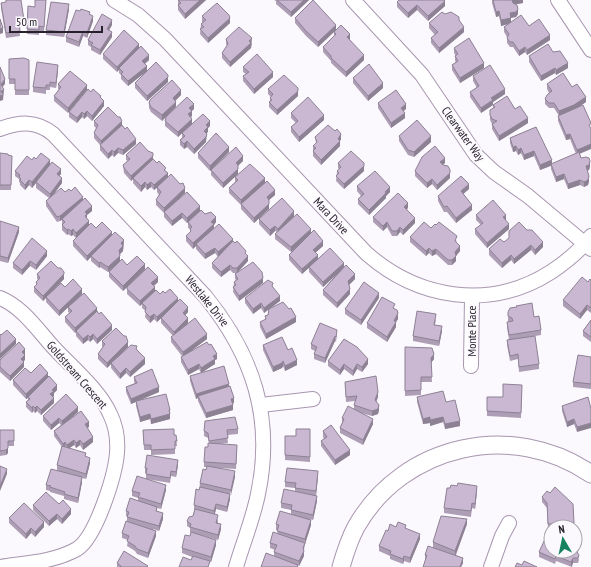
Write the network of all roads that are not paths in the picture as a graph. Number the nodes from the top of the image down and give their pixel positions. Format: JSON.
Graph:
{"nodes":[{"id":1,"x":114,"y":0,"type":"edge"},
{"id":2,"x":353,"y":0,"type":"edge"},
{"id":3,"x":558,"y":0,"type":"edge"},
{"id":4,"x":591,"y":50,"type":"edge"},
{"id":5,"x":0,"y":129,"type":"edge"},
{"id":6,"x":589,"y":243,"type":"edge"},
{"id":7,"x":472,"y":297,"type":"junction"},
{"id":8,"x":0,"y":298,"type":"edge"},
{"id":9,"x":471,"y":366,"type":"dead end"},
{"id":10,"x":313,"y":399,"type":"dead end"},
{"id":11,"x":261,"y":405,"type":"junction"},
{"id":12,"x":591,"y":474,"type":"edge"},
{"id":13,"x":509,"y":522,"type":"dead end"},
{"id":14,"x":0,"y":567,"type":"edge"},
{"id":15,"x":236,"y":567,"type":"edge"},
{"id":16,"x":340,"y":567,"type":"edge"},
{"id":17,"x":491,"y":567,"type":"edge"}],
"edges":[{"from":1,"to":7,"type":"street","name":"Mara Drive"},
{"from":2,"to":6,"type":"street","name":"Clearwater Way"},
{"from":3,"to":4,"type":"street"},
{"from":5,"to":11,"type":"street","name":"Westlake Drive"},
{"from":6,"to":7,"type":"street","name":"Mara Drive"},
{"from":7,"to":9,"type":"street","name":"Monte Place"},
{"from":8,"to":14,"type":"street","name":"Goldstream Crescent"},
{"from":10,"to":11,"type":"street"},
{"from":11,"to":15,"type":"street","name":"Westlake Drive"},
{"from":12,"to":16,"type":"street"},
{"from":13,"to":17,"type":"street"}]}
